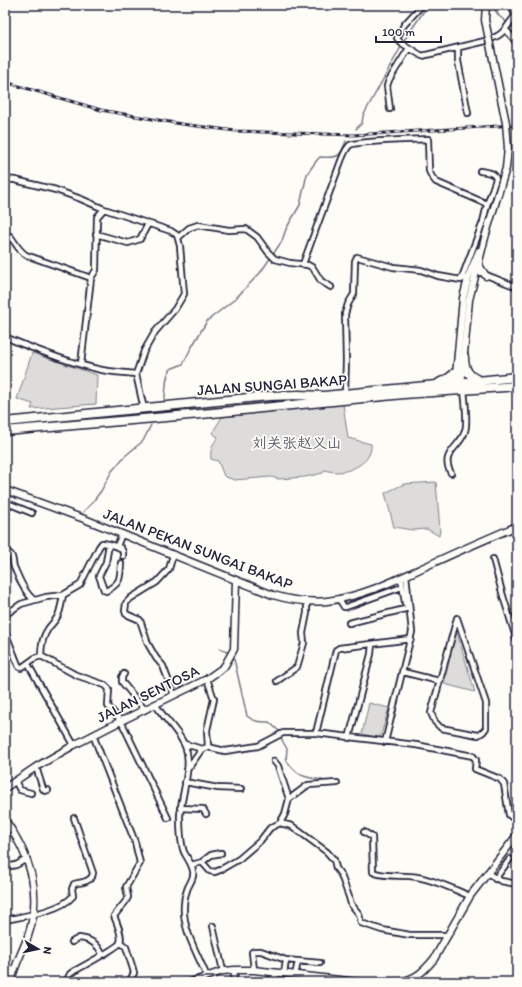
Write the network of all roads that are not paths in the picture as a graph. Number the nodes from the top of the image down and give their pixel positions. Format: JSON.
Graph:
{"nodes":[{"id":1,"x":422,"y":5,"type":"edge"},
{"id":2,"x":486,"y":5,"type":"edge"},
{"id":3,"x":511,"y":5,"type":"edge"},
{"id":4,"x":516,"y":18,"type":"edge"},
{"id":5,"x":506,"y":29,"type":"junction"},
{"id":6,"x":517,"y":44,"type":"edge"},
{"id":7,"x":407,"y":47,"type":"junction"},
{"id":8,"x":458,"y":48,"type":"junction"},
{"id":9,"x":390,"y":109,"type":"dead end"},
{"id":10,"x":468,"y":113,"type":"dead end"},
{"id":11,"x":480,"y":171,"type":"dead end"},
{"id":12,"x":5,"y":179,"type":"edge"},
{"id":13,"x":487,"y":205,"type":"junction"},
{"id":14,"x":104,"y":209,"type":"junction"},
{"id":15,"x":148,"y":224,"type":"junction"},
{"id":16,"x":96,"y":234,"type":"junction"},
{"id":17,"x":7,"y":236,"type":"edge"},
{"id":18,"x":179,"y":237,"type":"junction"},
{"id":19,"x":482,"y":244,"type":"junction"},
{"id":20,"x":479,"y":259,"type":"junction"},
{"id":21,"x":303,"y":264,"type":"junction"},
{"id":22,"x":476,"y":271,"type":"junction"},
{"id":23,"x":486,"y":276,"type":"junction"},
{"id":24,"x":470,"y":277,"type":"junction"},
{"id":25,"x":91,"y":278,"type":"junction"},
{"id":26,"x":460,"y":280,"type":"junction"},
{"id":27,"x":466,"y":285,"type":"junction"},
{"id":28,"x":331,"y":287,"type":"dead end"},
{"id":29,"x":517,"y":287,"type":"edge"},
{"id":30,"x":5,"y":337,"type":"edge"},
{"id":31,"x":464,"y":357,"type":"junction"},
{"id":32,"x":81,"y":364,"type":"junction"},
{"id":33,"x":456,"y":372,"type":"junction"},
{"id":34,"x":136,"y":374,"type":"junction"},
{"id":35,"x":516,"y":377,"type":"edge"},
{"id":36,"x":482,"y":381,"type":"junction"},
{"id":37,"x":433,"y":386,"type":"junction"},
{"id":38,"x":517,"y":386,"type":"edge"},
{"id":39,"x":459,"y":387,"type":"junction"},
{"id":40,"x":345,"y":394,"type":"junction"},
{"id":41,"x":144,"y":409,"type":"junction"},
{"id":42,"x":5,"y":422,"type":"edge"},
{"id":43,"x":5,"y":432,"type":"edge"},
{"id":44,"x":451,"y":473,"type":"dead end"},
{"id":45,"x":5,"y":490,"type":"edge"},
{"id":46,"x":5,"y":502,"type":"edge"},
{"id":47,"x":32,"y":513,"type":"dead end"},
{"id":48,"x":517,"y":526,"type":"edge"},
{"id":49,"x":122,"y":534,"type":"junction"},
{"id":50,"x":109,"y":544,"type":"junction"},
{"id":51,"x":117,"y":546,"type":"junction"},
{"id":52,"x":5,"y":552,"type":"edge"},
{"id":53,"x":173,"y":554,"type":"junction"},
{"id":54,"x":123,"y":556,"type":"dead end"},
{"id":55,"x":493,"y":559,"type":"dead end"},
{"id":56,"x":121,"y":563,"type":"dead end"},
{"id":57,"x":403,"y":576,"type":"junction"},
{"id":58,"x":236,"y":580,"type":"junction"},
{"id":59,"x":382,"y":585,"type":"junction"},
{"id":60,"x":402,"y":587,"type":"junction"},
{"id":61,"x":384,"y":593,"type":"junction"},
{"id":62,"x":63,"y":595,"type":"junction"},
{"id":63,"x":339,"y":599,"type":"junction"},
{"id":64,"x":34,"y":600,"type":"junction"},
{"id":65,"x":307,"y":602,"type":"junction"},
{"id":66,"x":409,"y":608,"type":"junction"},
{"id":67,"x":5,"y":615,"type":"edge"},
{"id":68,"x":349,"y":623,"type":"dead end"},
{"id":69,"x":5,"y":632,"type":"edge"},
{"id":70,"x":452,"y":635,"type":"junction"},
{"id":71,"x":463,"y":636,"type":"junction"},
{"id":72,"x":411,"y":639,"type":"junction"},
{"id":73,"x":517,"y":641,"type":"edge"},
{"id":74,"x":372,"y":644,"type":"junction"},
{"id":75,"x":41,"y":656,"type":"junction"},
{"id":76,"x":28,"y":664,"type":"junction"},
{"id":77,"x":403,"y":672,"type":"junction"},
{"id":78,"x":124,"y":674,"type":"dead end"},
{"id":79,"x":207,"y":679,"type":"junction"},
{"id":80,"x":277,"y":681,"type":"dead end"},
{"id":81,"x":439,"y":681,"type":"junction"},
{"id":82,"x":174,"y":695,"type":"junction"},
{"id":83,"x":156,"y":705,"type":"junction"},
{"id":84,"x":144,"y":710,"type":"junction"},
{"id":85,"x":121,"y":721,"type":"junction"},
{"id":86,"x":316,"y":733,"type":"junction"},
{"id":87,"x":93,"y":735,"type":"junction"},
{"id":88,"x":349,"y":738,"type":"junction"},
{"id":89,"x":385,"y":742,"type":"junction"},
{"id":90,"x":185,"y":744,"type":"junction"},
{"id":91,"x":74,"y":746,"type":"junction"},
{"id":92,"x":208,"y":748,"type":"junction"},
{"id":93,"x":202,"y":749,"type":"junction"},
{"id":94,"x":274,"y":761,"type":"dead end"},
{"id":95,"x":36,"y":767,"type":"junction"},
{"id":96,"x":187,"y":770,"type":"junction"},
{"id":97,"x":15,"y":781,"type":"junction"},
{"id":98,"x":185,"y":782,"type":"junction"},
{"id":99,"x":338,"y":783,"type":"dead end"},
{"id":100,"x":5,"y":788,"type":"edge"},
{"id":101,"x":241,"y":789,"type":"dead end"},
{"id":102,"x":48,"y":790,"type":"dead end"},
{"id":103,"x":31,"y":793,"type":"dead end"},
{"id":104,"x":289,"y":799,"type":"junction"},
{"id":105,"x":180,"y":808,"type":"junction"},
{"id":106,"x":206,"y":814,"type":"dead end"},
{"id":107,"x":74,"y":818,"type":"dead end"},
{"id":108,"x":168,"y":818,"type":"dead end"},
{"id":109,"x":5,"y":820,"type":"edge"},
{"id":110,"x":517,"y":821,"type":"edge"},
{"id":111,"x":280,"y":823,"type":"junction"},
{"id":112,"x":364,"y":832,"type":"dead end"},
{"id":113,"x":517,"y":835,"type":"edge"},
{"id":114,"x":221,"y":853,"type":"dead end"},
{"id":115,"x":27,"y":859,"type":"junction"},
{"id":116,"x":510,"y":859,"type":"dead end"},
{"id":117,"x":202,"y":862,"type":"junction"},
{"id":118,"x":191,"y":865,"type":"junction"},
{"id":119,"x":5,"y":867,"type":"edge"},
{"id":120,"x":487,"y":873,"type":"junction"},
{"id":121,"x":495,"y":879,"type":"junction"},
{"id":122,"x":517,"y":884,"type":"edge"},
{"id":123,"x":470,"y":896,"type":"junction"},
{"id":124,"x":34,"y":914,"type":"junction"},
{"id":125,"x":5,"y":920,"type":"edge"},
{"id":126,"x":213,"y":926,"type":"dead end"},
{"id":127,"x":448,"y":935,"type":"junction"},
{"id":128,"x":72,"y":942,"type":"dead end"},
{"id":129,"x":120,"y":942,"type":"junction"},
{"id":130,"x":102,"y":954,"type":"junction"},
{"id":131,"x":286,"y":960,"type":"junction"},
{"id":132,"x":298,"y":962,"type":"junction"},
{"id":133,"x":320,"y":963,"type":"dead end"},
{"id":134,"x":234,"y":970,"type":"junction"},
{"id":135,"x":254,"y":970,"type":"junction"},
{"id":136,"x":223,"y":971,"type":"junction"},
{"id":137,"x":281,"y":973,"type":"junction"},
{"id":138,"x":295,"y":975,"type":"junction"},
{"id":139,"x":207,"y":976,"type":"junction"},
{"id":140,"x":322,"y":980,"type":"edge"},
{"id":141,"x":11,"y":982,"type":"edge"},
{"id":142,"x":66,"y":982,"type":"edge"},
{"id":143,"x":129,"y":982,"type":"edge"},
{"id":144,"x":191,"y":982,"type":"edge"},
{"id":145,"x":233,"y":982,"type":"edge"},
{"id":146,"x":262,"y":982,"type":"edge"},
{"id":147,"x":357,"y":982,"type":"edge"},
{"id":148,"x":400,"y":982,"type":"edge"}],
"edges":[{"from":1,"to":7,"type":"street"},
{"from":2,"to":19,"type":"main road","bridge":true},
{"from":3,"to":4,"type":"street"},
{"from":4,"to":5,"type":"street"},
{"from":5,"to":6,"type":"street"},
{"from":5,"to":8,"type":"street"},
{"from":7,"to":8,"type":"street"},
{"from":7,"to":9,"type":"street"},
{"from":8,"to":10,"type":"street"},
{"from":11,"to":13,"type":"street"},
{"from":12,"to":14,"type":"street"},
{"from":13,"to":21,"type":"street"},
{"from":13,"to":26,"type":"street"},
{"from":14,"to":15,"type":"street"},
{"from":14,"to":16,"type":"street"},
{"from":15,"to":16,"type":"street"},
{"from":15,"to":18,"type":"street"},
{"from":16,"to":25,"type":"street"},
{"from":17,"to":25,"type":"street"},
{"from":18,"to":21,"type":"street"},
{"from":18,"to":34,"type":"street"},
{"from":19,"to":20,"type":"main road"},
{"from":19,"to":24,"type":"main road"},
{"from":20,"to":22,"type":"main road"},
{"from":20,"to":23,"type":"main road"},
{"from":21,"to":28,"type":"street"},
{"from":22,"to":23,"type":"street"},
{"from":22,"to":24,"type":"main road"},
{"from":23,"to":24,"type":"street"},
{"from":23,"to":29,"type":"street"},
{"from":24,"to":26,"type":"street"},
{"from":24,"to":27,"type":"main road"},
{"from":24,"to":31,"type":"main road"},
{"from":25,"to":32,"type":"street"},
{"from":26,"to":27,"type":"street"},
{"from":26,"to":40,"type":"street"},
{"from":27,"to":33,"type":"main road"},
{"from":30,"to":32,"type":"street"},
{"from":31,"to":36,"type":"highway"},
{"from":31,"to":39,"type":"main road"},
{"from":32,"to":34,"type":"street"},
{"from":33,"to":37,"type":"highway"},
{"from":33,"to":39,"type":"main road"},
{"from":34,"to":41,"type":"street"},
{"from":35,"to":36,"type":"highway","name":"JALAN SUNGAI BAKAP"},
{"from":36,"to":39,"type":"highway","name":"JALAN SUNGAI BAKAP"},
{"from":37,"to":39,"type":"highway","name":"JALAN SUNGAI BAKAP"},
{"from":37,"to":40,"type":"highway","name":"JALAN SUNGAI BAKAP"},
{"from":38,"to":39,"type":"highway","name":"JALAN SUNGAI BAKAP"},
{"from":39,"to":43,"type":"highway","name":"JALAN SUNGAI BAKAP"},
{"from":39,"to":44,"type":"street"},
{"from":40,"to":41,"type":"highway","name":"JALAN SUNGAI BAKAP"},
{"from":41,"to":42,"type":"highway","name":"JALAN SUNGAI BAKAP"},
{"from":45,"to":49,"type":"main road","name":"JALAN PEKAN SUNGAI BAKAP"},
{"from":46,"to":47,"type":"street"},
{"from":48,"to":57,"type":"main road","name":"JALAN PEKAN SUNGAI BAKAP"},
{"from":49,"to":51,"type":"street"},
{"from":49,"to":53,"type":"main road","name":"JALAN PEKAN SUNGAI BAKAP"},
{"from":50,"to":51,"type":"street"},
{"from":50,"to":56,"type":"street"},
{"from":50,"to":62,"type":"street"},
{"from":51,"to":54,"type":"street"},
{"from":52,"to":64,"type":"street"},
{"from":53,"to":58,"type":"main road","name":"JALAN PEKAN SUNGAI BAKAP"},
{"from":53,"to":82,"type":"street"},
{"from":55,"to":73,"type":"street"},
{"from":57,"to":59,"type":"main road","name":"JALAN PEKAN SUNGAI BAKAP"},
{"from":57,"to":60,"type":"street"},
{"from":57,"to":66,"type":"street"},
{"from":58,"to":65,"type":"main road","name":"JALAN PEKAN SUNGAI BAKAP"},
{"from":58,"to":79,"type":"main road","name":"JALAN SENTOSA"},
{"from":59,"to":61,"type":"street"},
{"from":59,"to":63,"type":"main road","name":"JALAN PEKAN SUNGAI BAKAP"},
{"from":60,"to":61,"type":"street"},
{"from":60,"to":66,"type":"street"},
{"from":61,"to":63,"type":"street"},
{"from":62,"to":64,"type":"street"},
{"from":62,"to":75,"type":"street"},
{"from":63,"to":65,"type":"main road","name":"JALAN PEKAN SUNGAI BAKAP"},
{"from":64,"to":67,"type":"street"},
{"from":65,"to":80,"type":"street"},
{"from":66,"to":68,"type":"street"},
{"from":66,"to":72,"type":"street"},
{"from":69,"to":76,"type":"street"},
{"from":70,"to":71,"type":"street"},
{"from":70,"to":71,"type":"street"},
{"from":70,"to":81,"type":"street"},
{"from":71,"to":81,"type":"street"},
{"from":72,"to":74,"type":"street"},
{"from":72,"to":77,"type":"street"},
{"from":74,"to":86,"type":"street"},
{"from":74,"to":88,"type":"street"},
{"from":75,"to":76,"type":"street"},
{"from":75,"to":85,"type":"street"},
{"from":76,"to":91,"type":"street"},
{"from":77,"to":81,"type":"street"},
{"from":77,"to":89,"type":"street"},
{"from":78,"to":84,"type":"street"},
{"from":79,"to":82,"type":"main road","name":"JALAN SENTOSA"},
{"from":79,"to":92,"type":"street"},
{"from":82,"to":83,"type":"main road","name":"JALAN SENTOSA"},
{"from":83,"to":84,"type":"main road","name":"JALAN SENTOSA"},
{"from":83,"to":90,"type":"street"},
{"from":84,"to":85,"type":"main road","name":"JALAN SENTOSA"},
{"from":85,"to":87,"type":"main road","name":"JALAN SENTOSA"},
{"from":85,"to":108,"type":"street"},
{"from":86,"to":88,"type":"street"},
{"from":86,"to":92,"type":"street"},
{"from":87,"to":91,"type":"main road","name":"JALAN SENTOSA"},
{"from":87,"to":129,"type":"street"},
{"from":88,"to":89,"type":"street"},
{"from":89,"to":110,"type":"street"},
{"from":90,"to":93,"type":"street"},
{"from":90,"to":96,"type":"street"},
{"from":91,"to":95,"type":"main road","name":"JALAN SENTOSA"},
{"from":92,"to":93,"type":"street"},
{"from":93,"to":96,"type":"street"},
{"from":94,"to":104,"type":"street"},
{"from":95,"to":97,"type":"main road","name":"JALAN SENTOSA"},
{"from":95,"to":102,"type":"street"},
{"from":96,"to":98,"type":"street"},
{"from":97,"to":100,"type":"main road","name":"JALAN SENTOSA"},
{"from":97,"to":103,"type":"street"},
{"from":98,"to":101,"type":"street"},
{"from":98,"to":105,"type":"street"},
{"from":99,"to":104,"type":"street"},
{"from":104,"to":111,"type":"street"},
{"from":105,"to":106,"type":"street"},
{"from":105,"to":118,"type":"street"},
{"from":107,"to":124,"type":"street"},
{"from":109,"to":115,"type":"main road"},
{"from":111,"to":117,"type":"street"},
{"from":111,"to":127,"type":"street"},
{"from":112,"to":123,"type":"street"},
{"from":113,"to":120,"type":"main road"},
{"from":114,"to":117,"type":"street"},
{"from":115,"to":119,"type":"street"},
{"from":115,"to":124,"type":"main road"},
{"from":116,"to":121,"type":"street"},
{"from":117,"to":118,"type":"street"},
{"from":118,"to":139,"type":"street"},
{"from":120,"to":121,"type":"street"},
{"from":120,"to":123,"type":"main road"},
{"from":121,"to":122,"type":"street"},
{"from":123,"to":127,"type":"main road"},
{"from":124,"to":125,"type":"street"},
{"from":124,"to":141,"type":"main road"},
{"from":126,"to":136,"type":"street"},
{"from":127,"to":148,"type":"main road"},
{"from":128,"to":130,"type":"street"},
{"from":129,"to":130,"type":"street"},
{"from":129,"to":143,"type":"street"},
{"from":130,"to":142,"type":"street"},
{"from":131,"to":132,"type":"street"},
{"from":131,"to":135,"type":"street"},
{"from":131,"to":137,"type":"street"},
{"from":132,"to":133,"type":"street"},
{"from":132,"to":138,"type":"street"},
{"from":134,"to":135,"type":"main road"},
{"from":134,"to":136,"type":"main road"},
{"from":134,"to":145,"type":"street"},
{"from":135,"to":137,"type":"main road"},
{"from":136,"to":139,"type":"main road"},
{"from":137,"to":138,"type":"main road"},
{"from":137,"to":146,"type":"street"},
{"from":138,"to":140,"type":"main road"},
{"from":139,"to":144,"type":"main road"},
{"from":140,"to":147,"type":"main road"}]}
